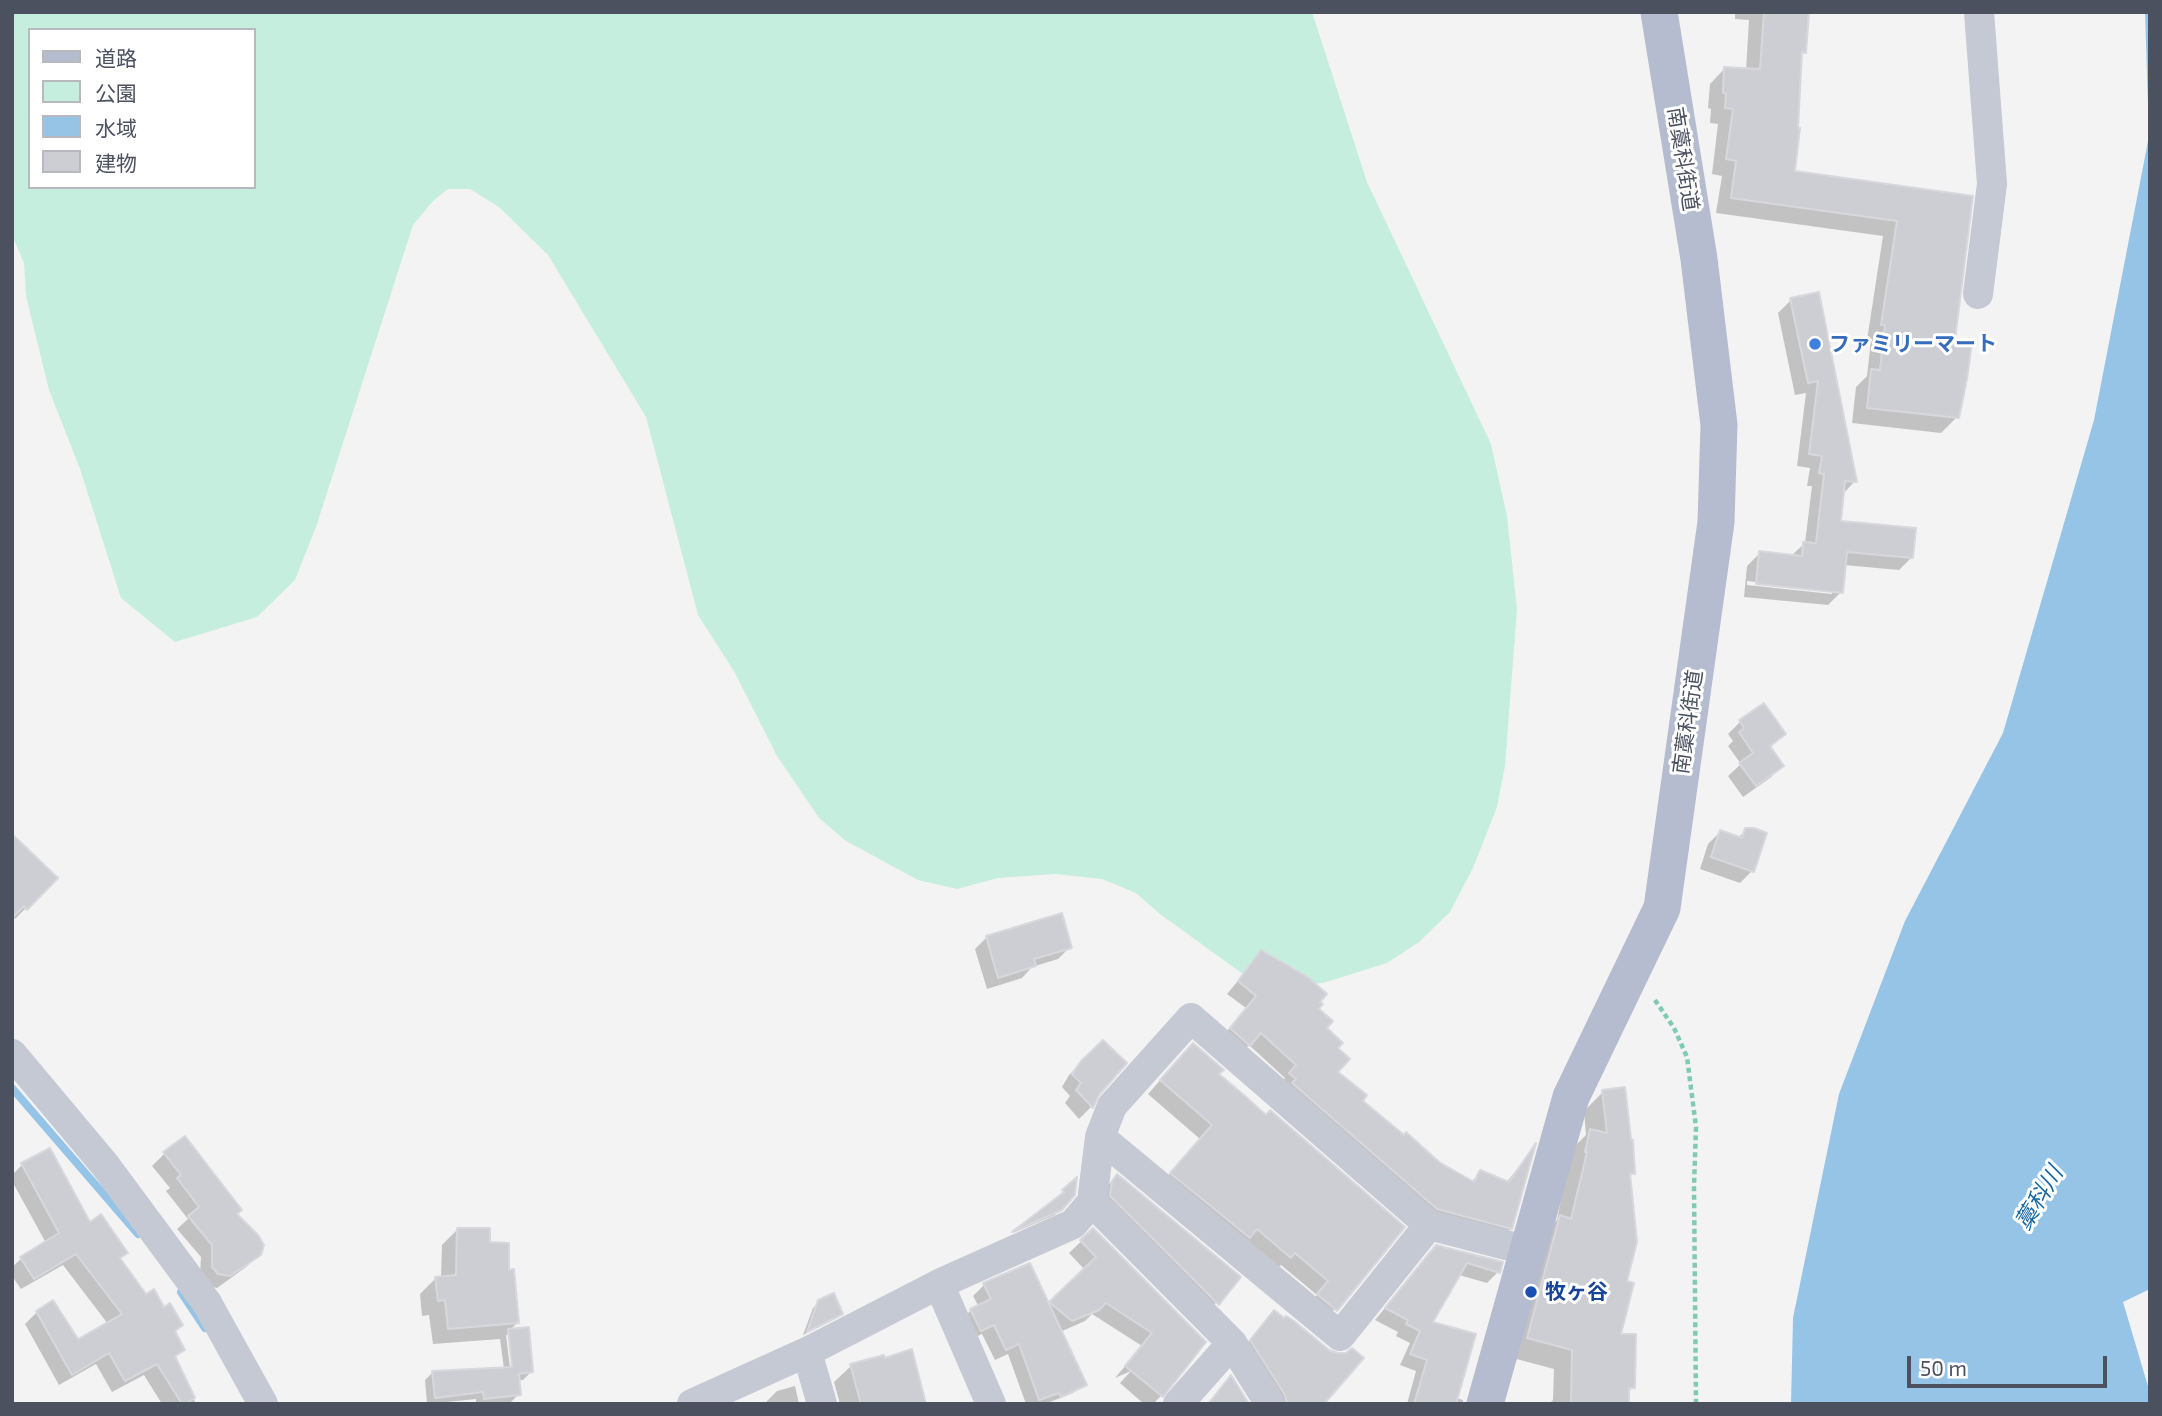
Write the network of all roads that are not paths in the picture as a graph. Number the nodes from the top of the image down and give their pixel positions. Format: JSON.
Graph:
{"nodes":[{"id":1,"x":1659,"y":12,"type":"edge"},
{"id":2,"x":1979,"y":12,"type":"edge"},
{"id":3,"x":1978,"y":294,"type":"dead end"},
{"id":4,"x":12,"y":1054,"type":"edge"},
{"id":5,"x":1100,"y":1137,"type":"junction"},
{"id":6,"x":1092,"y":1202,"type":"junction"},
{"id":7,"x":1429,"y":1225,"type":"junction"},
{"id":8,"x":1529,"y":1251,"type":"junction"},
{"id":9,"x":939,"y":1284,"type":"junction"},
{"id":10,"x":1232,"y":1343,"type":"junction"},
{"id":11,"x":807,"y":1352,"type":"junction"},
{"id":12,"x":263,"y":1404,"type":"edge"},
{"id":13,"x":692,"y":1404,"type":"edge"},
{"id":14,"x":822,"y":1404,"type":"edge"},
{"id":15,"x":991,"y":1404,"type":"edge"},
{"id":16,"x":1178,"y":1404,"type":"edge"},
{"id":17,"x":1270,"y":1404,"type":"edge"},
{"id":18,"x":1485,"y":1404,"type":"edge"}],
"edges":[{"from":1,"to":8,"type":"main road","name":"南藁科街道"},
{"from":2,"to":3,"type":"street"},
{"from":4,"to":12,"type":"street"},
{"from":5,"to":6,"type":"street"},
{"from":5,"to":7,"type":"street"},
{"from":5,"to":7,"type":"street"},
{"from":6,"to":9,"type":"street"},
{"from":6,"to":10,"type":"street"},
{"from":7,"to":8,"type":"street"},
{"from":8,"to":18,"type":"main road","name":"南藁科街道"},
{"from":9,"to":11,"type":"street"},
{"from":9,"to":15,"type":"street"},
{"from":10,"to":16,"type":"street"},
{"from":10,"to":17,"type":"street"},
{"from":11,"to":13,"type":"street"},
{"from":11,"to":14,"type":"street"}]}
